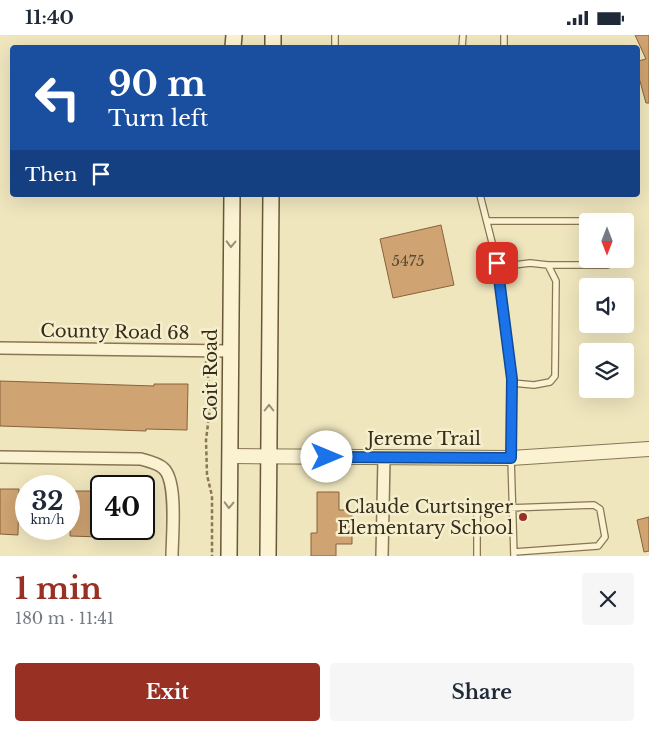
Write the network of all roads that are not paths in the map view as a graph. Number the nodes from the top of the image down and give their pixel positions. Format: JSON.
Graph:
{"nodes":[{"id":1,"x":232,"y":197,"type":"edge"},
{"id":2,"x":271,"y":197,"type":"edge"},
{"id":3,"x":481,"y":197,"type":"edge"},
{"id":4,"x":487,"y":221,"type":"junction"},
{"id":5,"x":579,"y":221,"type":"edge"},
{"id":6,"x":548,"y":265,"type":"junction"},
{"id":7,"x":579,"y":265,"type":"edge"},
{"id":8,"x":498,"y":267,"type":"junction"},
{"id":9,"x":0,"y":348,"type":"edge"},
{"id":10,"x":230,"y":351,"type":"junction"},
{"id":11,"x":512,"y":383,"type":"junction"},
{"id":12,"x":649,"y":449,"type":"edge"},
{"id":13,"x":230,"y":456,"type":"junction"},
{"id":14,"x":0,"y":457,"type":"edge"},
{"id":15,"x":269,"y":457,"type":"junction"},
{"id":16,"x":384,"y":458,"type":"junction"},
{"id":17,"x":511,"y":458,"type":"junction"},
{"id":18,"x":512,"y":508,"type":"junction"},
{"id":19,"x":514,"y":554,"type":"edge"},
{"id":20,"x":172,"y":556,"type":"edge"},
{"id":21,"x":229,"y":556,"type":"edge"},
{"id":22,"x":268,"y":556,"type":"edge"},
{"id":23,"x":382,"y":556,"type":"edge"},
{"id":24,"x":478,"y":556,"type":"edge"}],
"edges":[{"from":1,"to":10,"type":"main road","name":"Coit Road","one_way":true},
{"from":15,"to":2,"type":"main road","one_way":true},
{"from":3,"to":4,"type":"lane"},
{"from":4,"to":5,"type":"lane"},
{"from":4,"to":8,"type":"lane"},
{"from":6,"to":7,"type":"lane"},
{"from":6,"to":8,"type":"lane"},
{"from":6,"to":11,"type":"lane"},
{"from":8,"to":11,"type":"lane"},
{"from":9,"to":10,"type":"street","name":"County Road 68"},
{"from":10,"to":13,"type":"main road","name":"Coit Road"},
{"from":11,"to":17,"type":"lane"},
{"from":12,"to":17,"type":"street","name":"Jereme Trail"},
{"from":13,"to":15,"type":"street","name":"Jereme Trail"},
{"from":13,"to":21,"type":"main road","name":"Coit Road","one_way":true},
{"from":14,"to":20,"type":"street"},
{"from":15,"to":16,"type":"street","name":"Jereme Trail"},
{"from":15,"to":22,"type":"main road"},
{"from":16,"to":17,"type":"street","name":"Jereme Trail"},
{"from":16,"to":23,"type":"street"},
{"from":17,"to":18,"type":"lane"},
{"from":18,"to":19,"type":"lane"},
{"from":18,"to":19,"type":"lane"},
{"from":18,"to":24,"type":"lane"}]}
